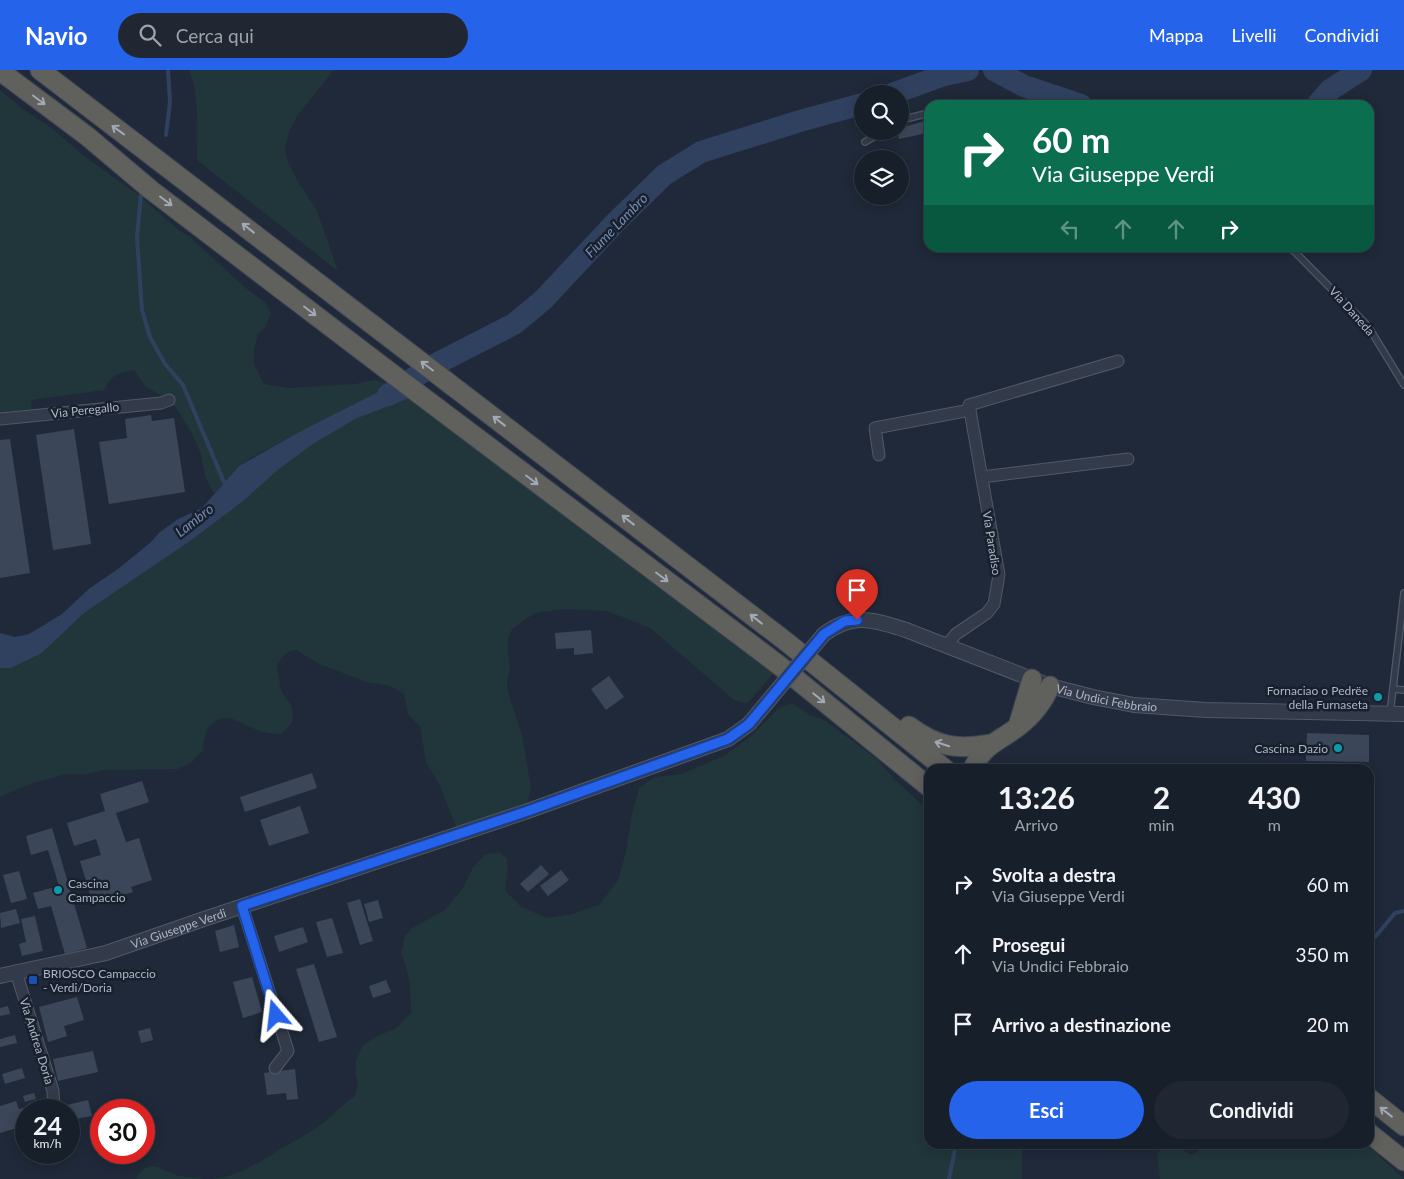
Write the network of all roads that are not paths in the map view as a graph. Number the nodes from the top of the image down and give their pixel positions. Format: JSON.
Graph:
{"nodes":[{"id":1,"x":0,"y":71,"type":"edge"},
{"id":2,"x":43,"y":72,"type":"edge"},
{"id":3,"x":924,"y":113,"type":"edge"},
{"id":4,"x":909,"y":117,"type":"edge"},
{"id":5,"x":868,"y":140,"type":"edge"},
{"id":6,"x":865,"y":142,"type":"dead end"},
{"id":7,"x":1295,"y":252,"type":"edge"},
{"id":8,"x":1118,"y":361,"type":"dead end"},
{"id":9,"x":1404,"y":385,"type":"edge"},
{"id":10,"x":169,"y":400,"type":"dead end"},
{"id":11,"x":970,"y":410,"type":"junction"},
{"id":12,"x":0,"y":419,"type":"edge"},
{"id":13,"x":879,"y":455,"type":"dead end"},
{"id":14,"x":1128,"y":459,"type":"dead end"},
{"id":15,"x":982,"y":478,"type":"junction"},
{"id":16,"x":1404,"y":593,"type":"edge"},
{"id":17,"x":824,"y":634,"type":"joint"},
{"id":18,"x":784,"y":640,"type":"junction"},
{"id":19,"x":946,"y":646,"type":"junction"},
{"id":20,"x":1032,"y":679,"type":"junction"},
{"id":21,"x":1050,"y":686,"type":"junction"},
{"id":22,"x":1393,"y":689,"type":"junction"},
{"id":23,"x":1404,"y":690,"type":"edge"},
{"id":24,"x":1397,"y":714,"type":"edge"},
{"id":25,"x":1018,"y":726,"type":"junction"},
{"id":26,"x":990,"y":744,"type":"junction"},
{"id":27,"x":939,"y":764,"type":"edge"},
{"id":28,"x":975,"y":764,"type":"edge"},
{"id":29,"x":924,"y":783,"type":"edge"},
{"id":30,"x":242,"y":906,"type":"junction"},
{"id":31,"x":16,"y":972,"type":"junction"},
{"id":32,"x":0,"y":976,"type":"edge"},
{"id":33,"x":275,"y":1068,"type":"dead end"},
{"id":34,"x":53,"y":1099,"type":"edge"},
{"id":35,"x":1374,"y":1102,"type":"edge"},
{"id":36,"x":1404,"y":1126,"type":"edge"},
{"id":37,"x":1374,"y":1137,"type":"edge"},
{"id":38,"x":1404,"y":1161,"type":"edge"}],
"edges":[{"from":1,"to":29,"type":"highway","one_way":true},
{"from":18,"to":2,"type":"highway","one_way":true},
{"from":3,"to":4,"type":"lane"},
{"from":5,"to":6,"type":"lane"},
{"from":7,"to":9,"type":"lane","name":"Via Daneda"},
{"from":8,"to":11,"type":"street"},
{"from":10,"to":12,"type":"street","name":"Via Peregallo"},
{"from":11,"to":13,"type":"street"},
{"from":11,"to":15,"type":"street","name":"Via Paradiso"},
{"from":14,"to":15,"type":"street"},
{"from":15,"to":19,"type":"street","name":"Via Paradiso"},
{"from":16,"to":22,"type":"lane"},
{"from":17,"to":19,"type":"street","name":"Via Undici Febbraio"},
{"from":17,"to":30,"type":"street","name":"Via Giuseppe Verdi","bridge":true},
{"from":26,"to":18,"type":"highway","one_way":true},
{"from":18,"to":27,"type":"highway"},
{"from":19,"to":20,"type":"street","name":"Via Undici Febbraio"},
{"from":20,"to":21,"type":"street","name":"Via Undici Febbraio"},
{"from":20,"to":25,"type":"highway"},
{"from":21,"to":24,"type":"street","name":"Via Undici Febbraio"},
{"from":21,"to":25,"type":"highway"},
{"from":22,"to":23,"type":"lane"},
{"from":22,"to":24,"type":"lane"},
{"from":25,"to":26,"type":"highway"},
{"from":26,"to":28,"type":"highway"},
{"from":30,"to":31,"type":"street","name":"Via Giuseppe Verdi"},
{"from":30,"to":33,"type":"street"},
{"from":31,"to":32,"type":"street","name":"Via Giuseppe Verdi"},
{"from":31,"to":34,"type":"street","name":"Via Andrea Doria"},
{"from":36,"to":35,"type":"highway","one_way":true},
{"from":37,"to":38,"type":"highway"}]}
